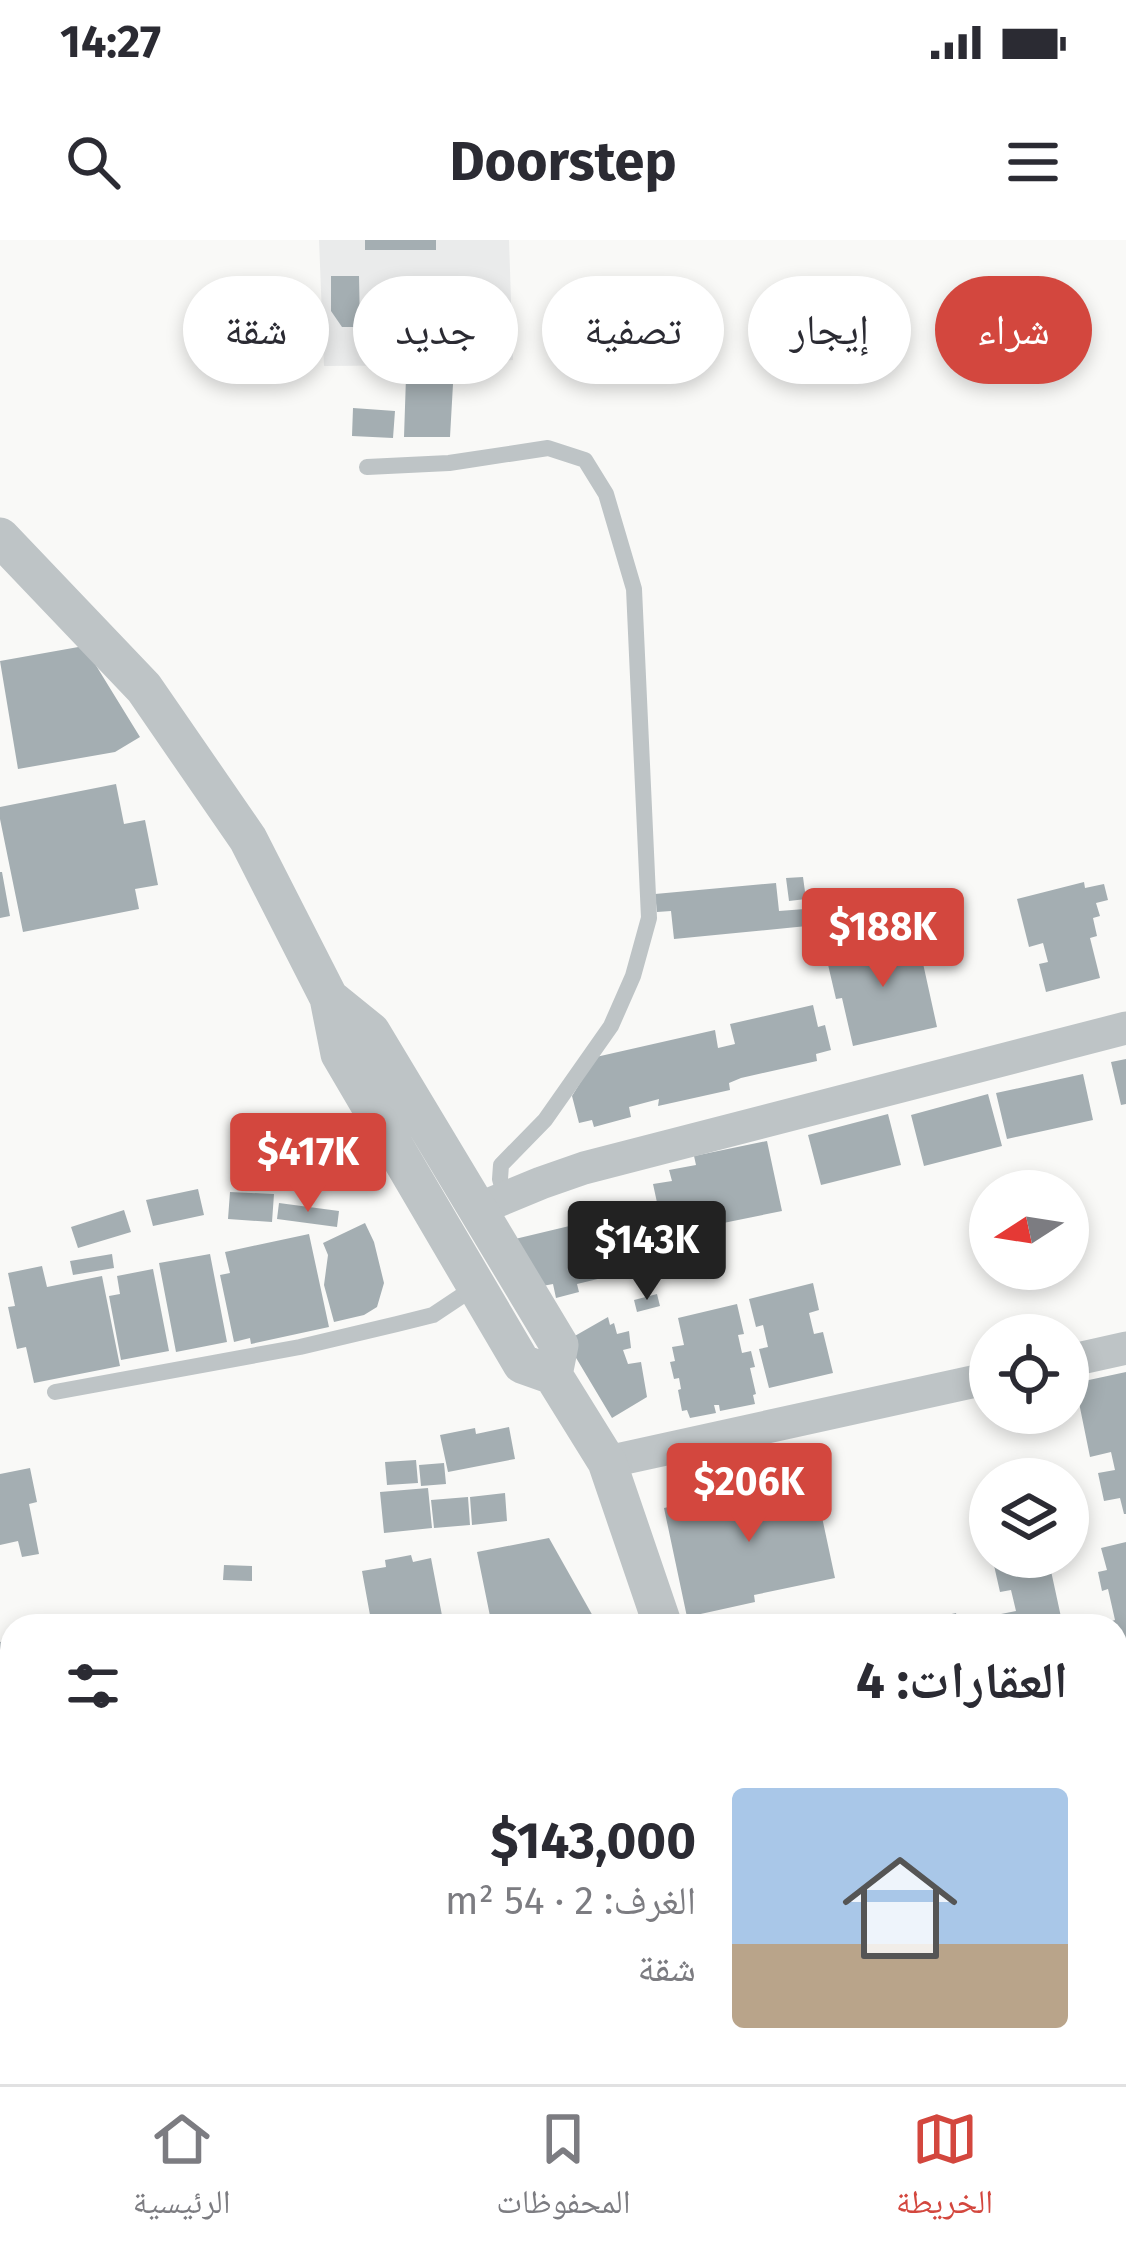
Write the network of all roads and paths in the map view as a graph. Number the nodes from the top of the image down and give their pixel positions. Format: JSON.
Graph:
{"nodes":[{"id":1,"x":368,"y":467,"type":"dead end"},
{"id":2,"x":0,"y":537,"type":"edge"},
{"id":3,"x":329,"y":998,"type":"junction"},
{"id":4,"x":1126,"y":1028,"type":"edge"},
{"id":5,"x":492,"y":1203,"type":"junction"},
{"id":6,"x":476,"y":1286,"type":"junction"},
{"id":7,"x":1126,"y":1348,"type":"edge"},
{"id":8,"x":1089,"y":1356,"type":"edge"},
{"id":9,"x":554,"y":1376,"type":"junction"},
{"id":10,"x":969,"y":1383,"type":"edge"},
{"id":11,"x":56,"y":1392,"type":"dead end"},
{"id":12,"x":607,"y":1462,"type":"junction"},
{"id":13,"x":659,"y":1614,"type":"edge"}],
"edges":[{"from":1,"to":5,"type":"lane"},
{"from":2,"to":3,"type":"street"},
{"from":3,"to":5,"type":"street"},
{"from":3,"to":6,"type":"street"},
{"from":4,"to":5,"type":"street"},
{"from":5,"to":9,"type":"street"},
{"from":6,"to":9,"type":"street"},
{"from":6,"to":11,"type":"lane"},
{"from":7,"to":8,"type":"street"},
{"from":9,"to":12,"type":"street"},
{"from":10,"to":12,"type":"street"},
{"from":12,"to":13,"type":"street"}]}
